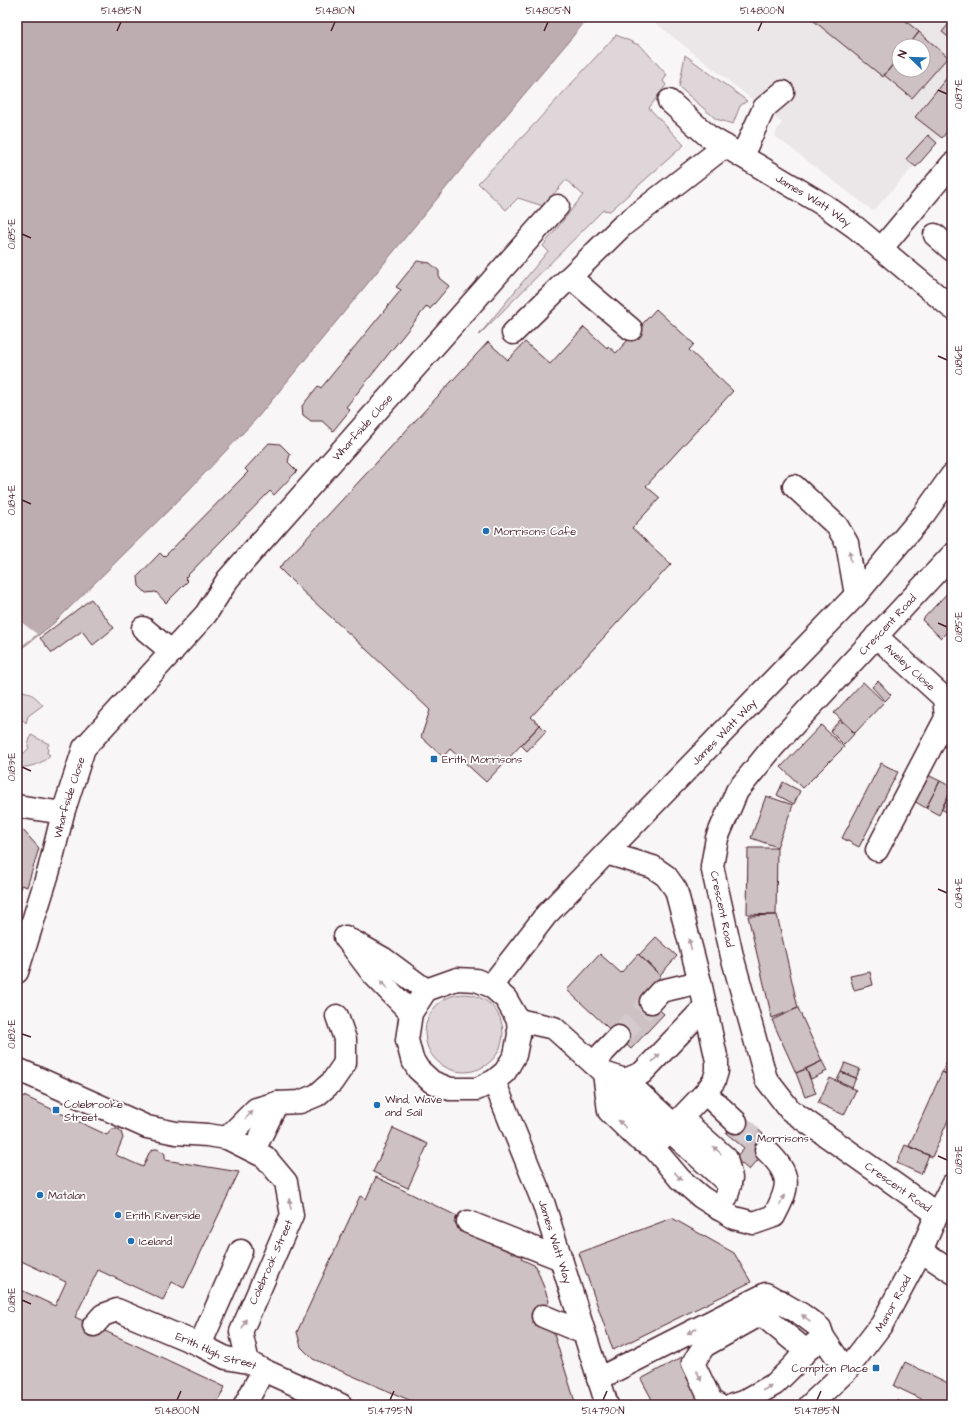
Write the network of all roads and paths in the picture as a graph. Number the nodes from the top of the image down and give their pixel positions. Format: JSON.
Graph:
{"nodes":[{"id":1,"x":783,"y":92,"type":"dead end"},
{"id":2,"x":669,"y":101,"type":"dead end"},
{"id":3,"x":733,"y":151,"type":"junction"},
{"id":4,"x":952,"y":164,"type":"edge"},
{"id":5,"x":558,"y":206,"type":"dead end"},
{"id":6,"x":936,"y":235,"type":"dead end"},
{"id":7,"x":881,"y":249,"type":"junction"},
{"id":8,"x":952,"y":250,"type":"edge"},
{"id":9,"x":570,"y":277,"type":"junction"},
{"id":10,"x":952,"y":308,"type":"edge"},
{"id":11,"x":631,"y":330,"type":"dead end"},
{"id":12,"x":513,"y":334,"type":"dead end"},
{"id":13,"x":952,"y":475,"type":"edge"},
{"id":14,"x":794,"y":486,"type":"dead end"},
{"id":15,"x":952,"y":555,"type":"edge"},
{"id":16,"x":856,"y":595,"type":"junction"},
{"id":17,"x":143,"y":628,"type":"dead end"},
{"id":18,"x":876,"y":636,"type":"junction"},
{"id":19,"x":172,"y":652,"type":"junction"},
{"id":20,"x":948,"y":700,"type":"edge"},
{"id":21,"x":17,"y":806,"type":"edge"},
{"id":22,"x":63,"y":813,"type":"junction"},
{"id":23,"x":877,"y":850,"type":"dead end"},
{"id":24,"x":606,"y":853,"type":"junction"},
{"id":25,"x":17,"y":972,"type":"edge"},
{"id":26,"x":700,"y":982,"type":"junction"},
{"id":27,"x":491,"y":986,"type":"junction"},
{"id":28,"x":426,"y":990,"type":"junction"},
{"id":29,"x":651,"y":1002,"type":"tunnel mouth"},
{"id":30,"x":705,"y":1007,"type":"junction"},
{"id":31,"x":411,"y":1014,"type":"junction"},
{"id":32,"x":337,"y":1016,"type":"dead end"},
{"id":33,"x":518,"y":1020,"type":"junction"},
{"id":34,"x":618,"y":1037,"type":"tunnel mouth"},
{"id":35,"x":17,"y":1069,"type":"edge"},
{"id":36,"x":607,"y":1076,"type":"junction"},
{"id":37,"x":494,"y":1081,"type":"junction"},
{"id":38,"x":705,"y":1093,"type":"junction"},
{"id":39,"x":278,"y":1103,"type":"junction"},
{"id":40,"x":736,"y":1122,"type":"tunnel mouth"},
{"id":41,"x":668,"y":1131,"type":"junction"},
{"id":42,"x":227,"y":1138,"type":"junction"},
{"id":43,"x":254,"y":1150,"type":"junction"},
{"id":44,"x":766,"y":1150,"type":"tunnel mouth"},
{"id":45,"x":952,"y":1185,"type":"edge"},
{"id":46,"x":720,"y":1209,"type":"junction"},
{"id":47,"x":937,"y":1214,"type":"junction"},
{"id":48,"x":468,"y":1222,"type":"dead end"},
{"id":49,"x":241,"y":1251,"type":"dead end"},
{"id":50,"x":921,"y":1251,"type":"junction"},
{"id":51,"x":561,"y":1259,"type":"junction"},
{"id":52,"x":952,"y":1272,"type":"edge"},
{"id":53,"x":780,"y":1302,"type":"junction"},
{"id":54,"x":760,"y":1314,"type":"junction"},
{"id":55,"x":543,"y":1316,"type":"dead end"},
{"id":56,"x":94,"y":1325,"type":"dead end"},
{"id":57,"x":584,"y":1333,"type":"junction"},
{"id":58,"x":822,"y":1337,"type":"junction"},
{"id":59,"x":200,"y":1345,"type":"junction"},
{"id":60,"x":806,"y":1351,"type":"junction"},
{"id":61,"x":248,"y":1362,"type":"junction"},
{"id":62,"x":846,"y":1371,"type":"junction"},
{"id":63,"x":598,"y":1378,"type":"junction"},
{"id":64,"x":257,"y":1382,"type":"dead end"},
{"id":65,"x":245,"y":1405,"type":"edge"},
{"id":66,"x":341,"y":1405,"type":"edge"},
{"id":67,"x":607,"y":1405,"type":"edge"},
{"id":68,"x":718,"y":1405,"type":"edge"},
{"id":69,"x":733,"y":1405,"type":"edge"},
{"id":70,"x":810,"y":1405,"type":"edge"}],
"edges":[{"from":1,"to":3,"type":"street"},
{"from":2,"to":3,"type":"street","name":"James Watt Way"},
{"from":3,"to":7,"type":"street","name":"James Watt Way"},
{"from":3,"to":9,"type":"street"},
{"from":4,"to":7,"type":"street"},
{"from":5,"to":19,"type":"street","name":"Wharfside Close"},
{"from":6,"to":8,"type":"street"},
{"from":7,"to":10,"type":"street","name":"James Watt Way"},
{"from":9,"to":11,"type":"street"},
{"from":9,"to":12,"type":"street"},
{"from":13,"to":16,"type":"street","name":"James Watt Way"},
{"from":16,"to":14,"type":"street","one_way":true},
{"from":15,"to":18,"type":"street","name":"Crescent Road"},
{"from":16,"to":24,"type":"street","name":"James Watt Way"},
{"from":17,"to":19,"type":"street"},
{"from":18,"to":20,"type":"street","name":"Aveley Close"},
{"from":18,"to":47,"type":"street","name":"Crescent Road"},
{"from":19,"to":22,"type":"street","name":"Wharfside Close"},
{"from":20,"to":23,"type":"street","name":"Aveley Close"},
{"from":21,"to":22,"type":"street"},
{"from":22,"to":25,"type":"street","name":"Wharfside Close"},
{"from":26,"to":24,"type":"street","one_way":true},
{"from":24,"to":27,"type":"street","name":"James Watt Way"},
{"from":26,"to":29,"type":"street"},
{"from":26,"to":30,"type":"street"},
{"from":27,"to":28,"type":"street"},
{"from":27,"to":33,"type":"street"},
{"from":28,"to":31,"type":"street"},
{"from":31,"to":28,"type":"street","one_way":true},
{"from":36,"to":30,"type":"street","one_way":true},
{"from":30,"to":38,"type":"street"},
{"from":31,"to":37,"type":"street"},
{"from":32,"to":39,"type":"street"},
{"from":33,"to":36,"type":"street"},
{"from":33,"to":37,"type":"street"},
{"from":34,"to":36,"type":"street"},
{"from":35,"to":42,"type":"street","name":"Colebrook Street"},
{"from":36,"to":41,"type":"street"},
{"from":41,"to":36,"type":"street","one_way":true},
{"from":37,"to":51,"type":"street","name":"James Watt Way"},
{"from":38,"to":40,"type":"street"},
{"from":38,"to":41,"type":"street"},
{"from":42,"to":39,"type":"street","one_way":true},
{"from":39,"to":43,"type":"street"},
{"from":41,"to":46,"type":"street","one_way":true},
{"from":46,"to":41,"type":"street","one_way":true},
{"from":42,"to":43,"type":"street","name":"Colebrook Street"},
{"from":61,"to":43,"type":"street","name":"Colebrook Street","one_way":true},
{"from":46,"to":44,"type":"street","one_way":true},
{"from":45,"to":47,"type":"street","name":"Manor Road"},
{"from":47,"to":50,"type":"street","name":"Manor Road"},
{"from":48,"to":51,"type":"street"},
{"from":49,"to":59,"type":"street"},
{"from":50,"to":52,"type":"street"},
{"from":50,"to":62,"type":"street","name":"Manor Road"},
{"from":51,"to":57,"type":"street","name":"James Watt Way"},
{"from":53,"to":54,"type":"street"},
{"from":58,"to":53,"type":"street","one_way":true},
{"from":53,"to":63,"type":"street","one_way":true},
{"from":54,"to":60,"type":"street"},
{"from":54,"to":68,"type":"street","one_way":true},
{"from":55,"to":57,"type":"street"},
{"from":56,"to":59,"type":"street","name":"Erith High Street"},
{"from":57,"to":63,"type":"street","name":"James Watt Way"},
{"from":58,"to":60,"type":"street"},
{"from":58,"to":62,"type":"street"},
{"from":59,"to":61,"type":"street","name":"Erith High Street"},
{"from":69,"to":60,"type":"street","one_way":true},
{"from":61,"to":66,"type":"street","name":"Erith High Street"},
{"from":62,"to":70,"type":"street","name":"Manor Road"},
{"from":63,"to":67,"type":"street","name":"James Watt Way"},
{"from":64,"to":65,"type":"street"}]}
